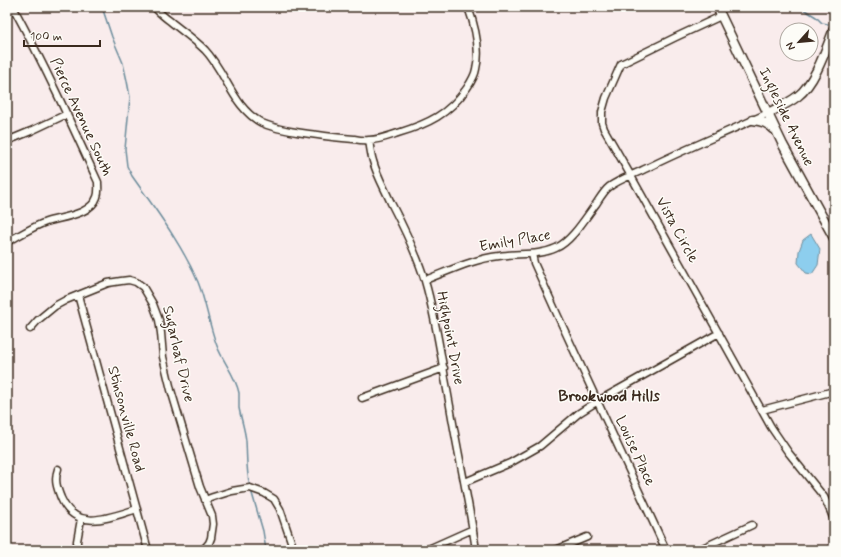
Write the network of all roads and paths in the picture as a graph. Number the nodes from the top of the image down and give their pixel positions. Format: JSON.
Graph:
{"nodes":[{"id":1,"x":13,"y":7,"type":"edge"},
{"id":2,"x":154,"y":7,"type":"edge"},
{"id":3,"x":468,"y":7,"type":"edge"},
{"id":4,"x":717,"y":7,"type":"edge"},
{"id":5,"x":721,"y":16,"type":"junction"},
{"id":6,"x":834,"y":29,"type":"edge"},
{"id":7,"x":768,"y":113,"type":"junction"},
{"id":8,"x":67,"y":114,"type":"junction"},
{"id":9,"x":753,"y":120,"type":"junction"},
{"id":10,"x":776,"y":131,"type":"junction"},
{"id":11,"x":369,"y":140,"type":"junction"},
{"id":12,"x":7,"y":141,"type":"edge"},
{"id":13,"x":631,"y":176,"type":"junction"},
{"id":14,"x":834,"y":238,"type":"edge"},
{"id":15,"x":7,"y":242,"type":"edge"},
{"id":16,"x":532,"y":254,"type":"junction"},
{"id":17,"x":425,"y":280,"type":"junction"},
{"id":18,"x":78,"y":296,"type":"junction"},
{"id":19,"x":30,"y":329,"type":"dead end"},
{"id":20,"x":719,"y":334,"type":"junction"},
{"id":21,"x":444,"y":368,"type":"junction"},
{"id":22,"x":834,"y":391,"type":"edge"},
{"id":23,"x":362,"y":398,"type":"dead end"},
{"id":24,"x":598,"y":401,"type":"junction"},
{"id":25,"x":762,"y":410,"type":"junction"},
{"id":26,"x":58,"y":469,"type":"dead end"},
{"id":27,"x":465,"y":482,"type":"junction"},
{"id":28,"x":205,"y":500,"type":"junction"},
{"id":29,"x":137,"y":509,"type":"junction"},
{"id":30,"x":81,"y":519,"type":"junction"},
{"id":31,"x":834,"y":520,"type":"edge"},
{"id":32,"x":752,"y":525,"type":"dead end"},
{"id":33,"x":473,"y":529,"type":"junction"},
{"id":34,"x":587,"y":537,"type":"dead end"},
{"id":35,"x":77,"y":550,"type":"edge"},
{"id":36,"x":148,"y":550,"type":"edge"},
{"id":37,"x":203,"y":550,"type":"edge"},
{"id":38,"x":294,"y":550,"type":"edge"},
{"id":39,"x":426,"y":550,"type":"edge"},
{"id":40,"x":476,"y":550,"type":"edge"},
{"id":41,"x":556,"y":550,"type":"edge"},
{"id":42,"x":666,"y":550,"type":"edge"},
{"id":43,"x":698,"y":550,"type":"edge"}],
"edges":[{"from":1,"to":8,"type":"street","name":"Pierce Avenue South"},
{"from":2,"to":11,"type":"street"},
{"from":3,"to":11,"type":"street"},
{"from":4,"to":5,"type":"street","name":"Ingleside Avenue"},
{"from":5,"to":7,"type":"street","name":"Ingleside Avenue"},
{"from":5,"to":13,"type":"street","name":"Vista Circle"},
{"from":6,"to":7,"type":"street"},
{"from":7,"to":9,"type":"street"},
{"from":7,"to":10,"type":"street","name":"Ingleside Avenue"},
{"from":8,"to":12,"type":"street"},
{"from":8,"to":15,"type":"street","name":"Pierce Avenue South"},
{"from":9,"to":10,"type":"street"},
{"from":9,"to":13,"type":"street"},
{"from":10,"to":14,"type":"street","name":"Ingleside Avenue"},
{"from":11,"to":17,"type":"street","name":"Highpoint Drive"},
{"from":13,"to":16,"type":"street","name":"Emily Place"},
{"from":13,"to":20,"type":"street","name":"Vista Circle"},
{"from":16,"to":17,"type":"street","name":"Emily Place"},
{"from":16,"to":24,"type":"street","name":"Louise Place"},
{"from":17,"to":21,"type":"street","name":"Highpoint Drive"},
{"from":18,"to":19,"type":"street","name":"Sugarloaf Drive"},
{"from":18,"to":28,"type":"street","name":"Sugarloaf Drive"},
{"from":18,"to":29,"type":"street","name":"Stinsonville Road"},
{"from":20,"to":24,"type":"street"},
{"from":20,"to":25,"type":"street","name":"Vista Circle"},
{"from":21,"to":23,"type":"street"},
{"from":21,"to":27,"type":"street","name":"Highpoint Drive"},
{"from":22,"to":25,"type":"street"},
{"from":24,"to":27,"type":"street"},
{"from":24,"to":42,"type":"street","name":"Louise Place"},
{"from":25,"to":31,"type":"street","name":"Vista Circle"},
{"from":26,"to":30,"type":"street"},
{"from":27,"to":33,"type":"street","name":"Highpoint Drive"},
{"from":28,"to":37,"type":"street","name":"Sugarloaf Drive"},
{"from":28,"to":38,"type":"street"},
{"from":29,"to":30,"type":"street"},
{"from":29,"to":36,"type":"street","name":"Stinsonville Road"},
{"from":30,"to":35,"type":"street"},
{"from":32,"to":43,"type":"street"},
{"from":33,"to":39,"type":"street"},
{"from":33,"to":40,"type":"street","name":"Highpoint Drive"},
{"from":34,"to":41,"type":"street"}]}
